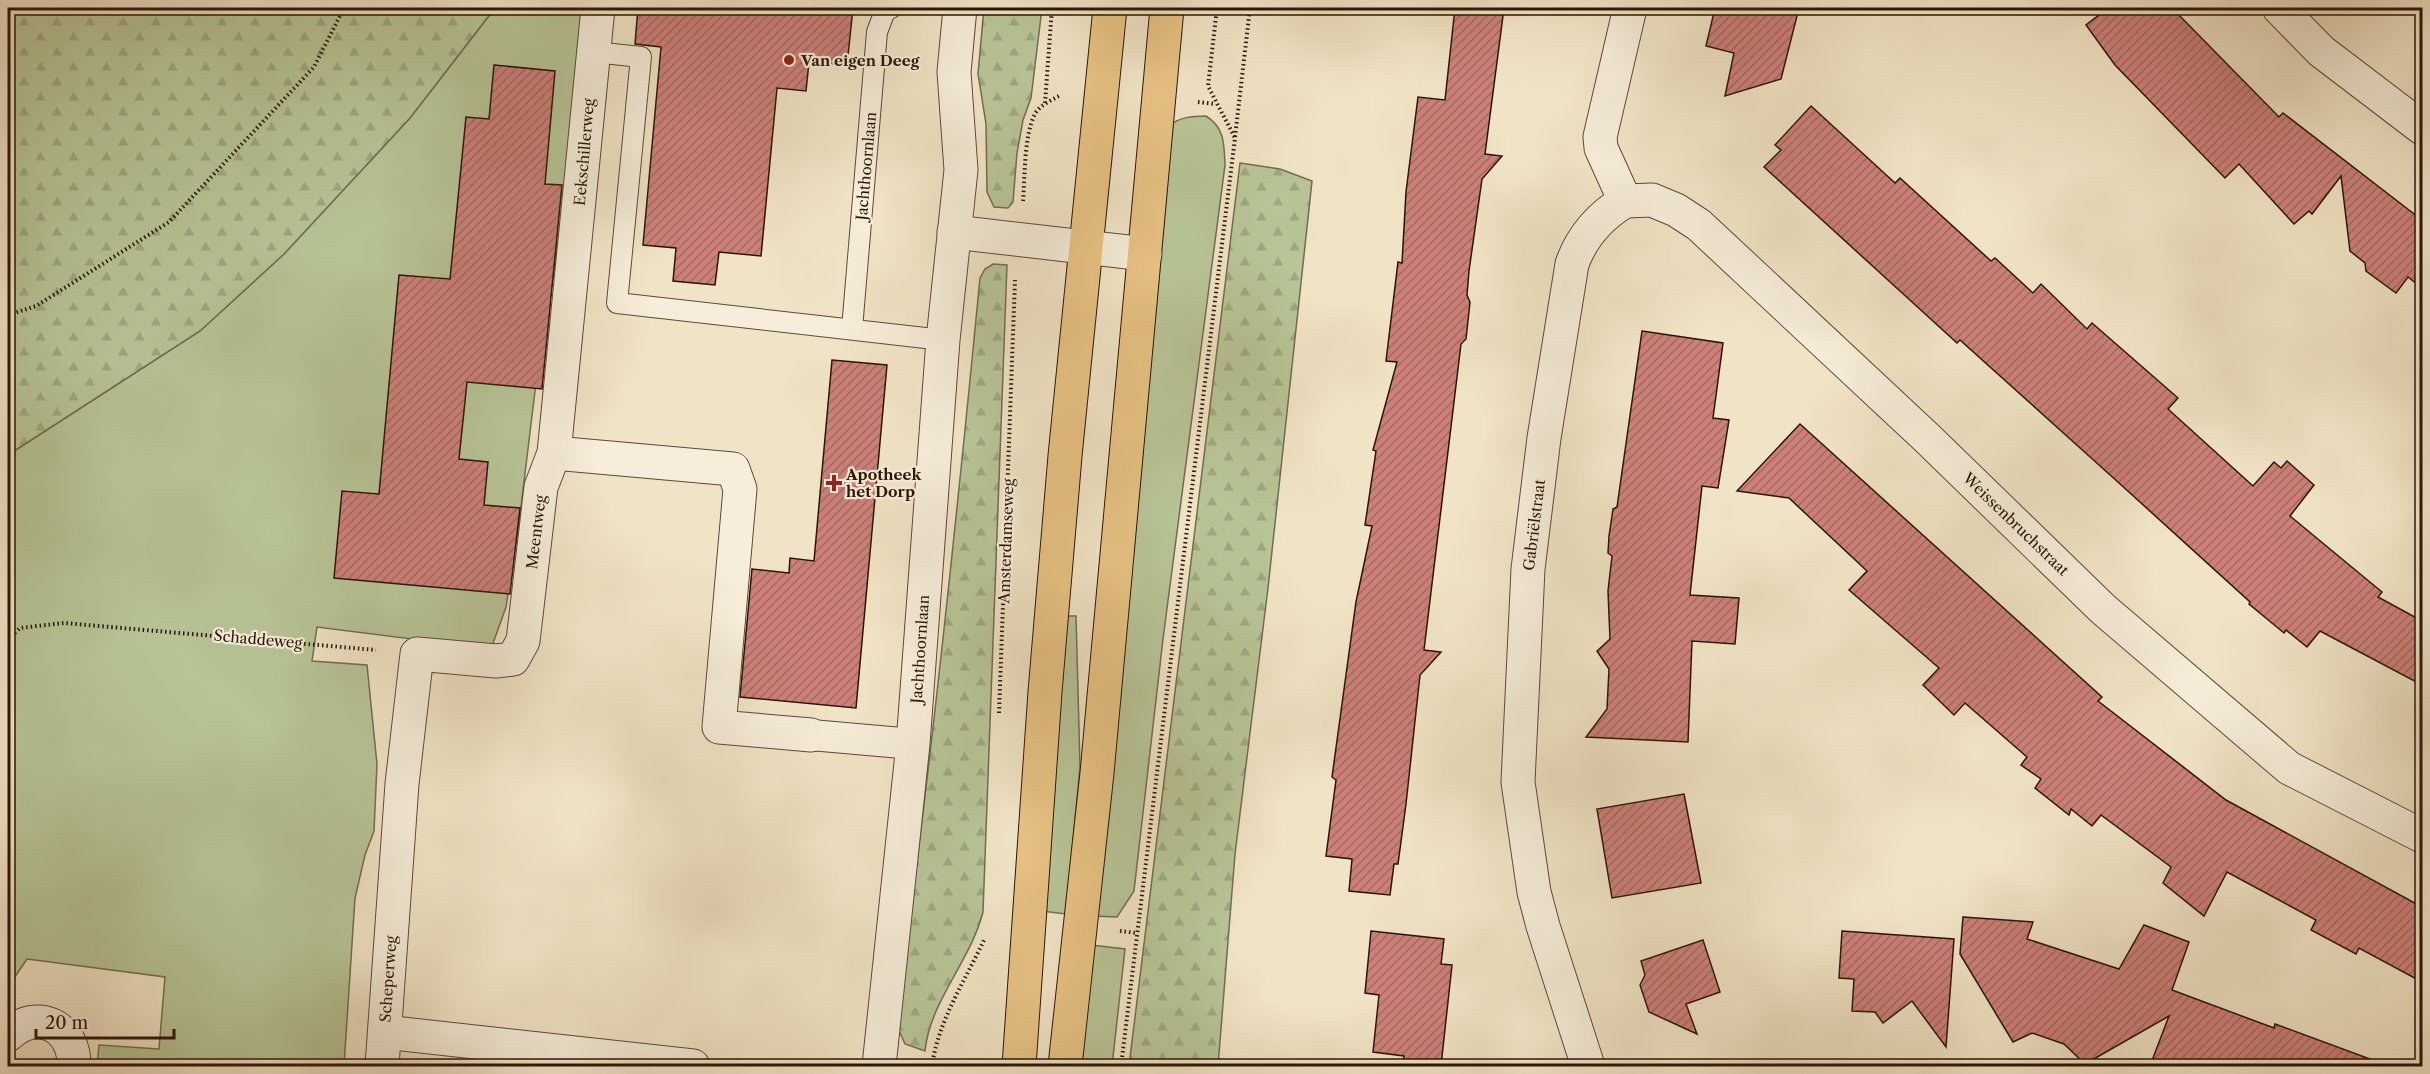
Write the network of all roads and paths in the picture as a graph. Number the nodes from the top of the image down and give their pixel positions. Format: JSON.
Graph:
{"nodes":[{"id":1,"x":344,"y":8,"type":"edge"},
{"id":2,"x":598,"y":8,"type":"edge"},
{"id":3,"x":891,"y":8,"type":"edge"},
{"id":4,"x":960,"y":8,"type":"edge"},
{"id":5,"x":1052,"y":8,"type":"edge"},
{"id":6,"x":1110,"y":8,"type":"edge"},
{"id":7,"x":1167,"y":8,"type":"edge"},
{"id":8,"x":1217,"y":8,"type":"edge"},
{"id":9,"x":1250,"y":8,"type":"edge"},
{"id":10,"x":1630,"y":8,"type":"edge"},
{"id":11,"x":2279,"y":8,"type":"edge"},
{"id":12,"x":594,"y":52,"type":"junction"},
{"id":13,"x":2422,"y":128,"type":"edge"},
{"id":14,"x":1234,"y":138,"type":"junction"},
{"id":15,"x":1625,"y":201,"type":"junction"},
{"id":16,"x":954,"y":232,"type":"junction"},
{"id":17,"x":1019,"y":239,"type":"junction"},
{"id":18,"x":1084,"y":247,"type":"junction"},
{"id":19,"x":1144,"y":255,"type":"junction"},
{"id":20,"x":570,"y":297,"type":"joint"},
{"id":21,"x":8,"y":315,"type":"edge"},
{"id":22,"x":852,"y":329,"type":"junction"},
{"id":23,"x":943,"y":340,"type":"junction"},
{"id":24,"x":554,"y":453,"type":"junction"},
{"id":25,"x":8,"y":639,"type":"edge"},
{"id":26,"x":417,"y":654,"type":"junction"},
{"id":27,"x":999,"y":717,"type":"dead end"},
{"id":28,"x":812,"y":735,"type":"joint"},
{"id":29,"x":913,"y":744,"type":"junction"},
{"id":30,"x":2422,"y":836,"type":"edge"},
{"id":31,"x":988,"y":931,"type":"dead end"},
{"id":32,"x":385,"y":1032,"type":"junction"},
{"id":33,"x":8,"y":1035,"type":"edge"},
{"id":34,"x":74,"y":1066,"type":"edge"},
{"id":35,"x":382,"y":1066,"type":"edge"},
{"id":36,"x":693,"y":1066,"type":"edge"},
{"id":37,"x":879,"y":1066,"type":"edge"},
{"id":38,"x":932,"y":1066,"type":"edge"},
{"id":39,"x":1018,"y":1066,"type":"edge"},
{"id":40,"x":1065,"y":1066,"type":"edge"},
{"id":41,"x":1121,"y":1066,"type":"edge"},
{"id":42,"x":1588,"y":1066,"type":"edge"}],
"edges":[{"from":1,"to":21,"type":"path"},
{"from":2,"to":12,"type":"street","name":"Eekschillerweg"},
{"from":3,"to":22,"type":"lane","name":"Jachthoornlaan"},
{"from":4,"to":16,"type":"street","name":"Jachthoornlaan"},
{"from":5,"to":17,"type":"path","name":"Amsterdamseweg"},
{"from":6,"to":18,"type":"main road"},
{"from":7,"to":19,"type":"main road"},
{"from":8,"to":14,"type":"path"},
{"from":9,"to":14,"type":"path"},
{"from":10,"to":15,"type":"street"},
{"from":11,"to":13,"type":"street"},
{"from":12,"to":20,"type":"street","name":"Eekschillerweg"},
{"from":12,"to":22,"type":"lane"},
{"from":14,"to":41,"type":"path"},
{"from":15,"to":30,"type":"street","name":"Weissenbruchstraat"},
{"from":15,"to":42,"type":"street","name":"Gabriëlstraat"},
{"from":16,"to":17,"type":"street"},
{"from":16,"to":23,"type":"street","name":"Jachthoornlaan"},
{"from":17,"to":18,"type":"street"},
{"from":17,"to":27,"type":"path","name":"Amsterdamseweg"},
{"from":18,"to":19,"type":"street"},
{"from":18,"to":39,"type":"main road"},
{"from":19,"to":40,"type":"main road"},
{"from":20,"to":24,"type":"street","name":"Meentweg"},
{"from":22,"to":23,"type":"lane"},
{"from":23,"to":29,"type":"street","name":"Jachthoornlaan"},
{"from":24,"to":26,"type":"street","name":"Meentweg"},
{"from":24,"to":28,"type":"street"},
{"from":25,"to":26,"type":"path","name":"Schaddeweg"},
{"from":26,"to":32,"type":"street","name":"Scheperweg"},
{"from":28,"to":29,"type":"street"},
{"from":29,"to":37,"type":"street","name":"Jachthoornlaan"},
{"from":31,"to":38,"type":"path"},
{"from":32,"to":35,"type":"street"},
{"from":32,"to":36,"type":"street","name":"Scheperweg"},
{"from":33,"to":34,"type":"street"}]}
